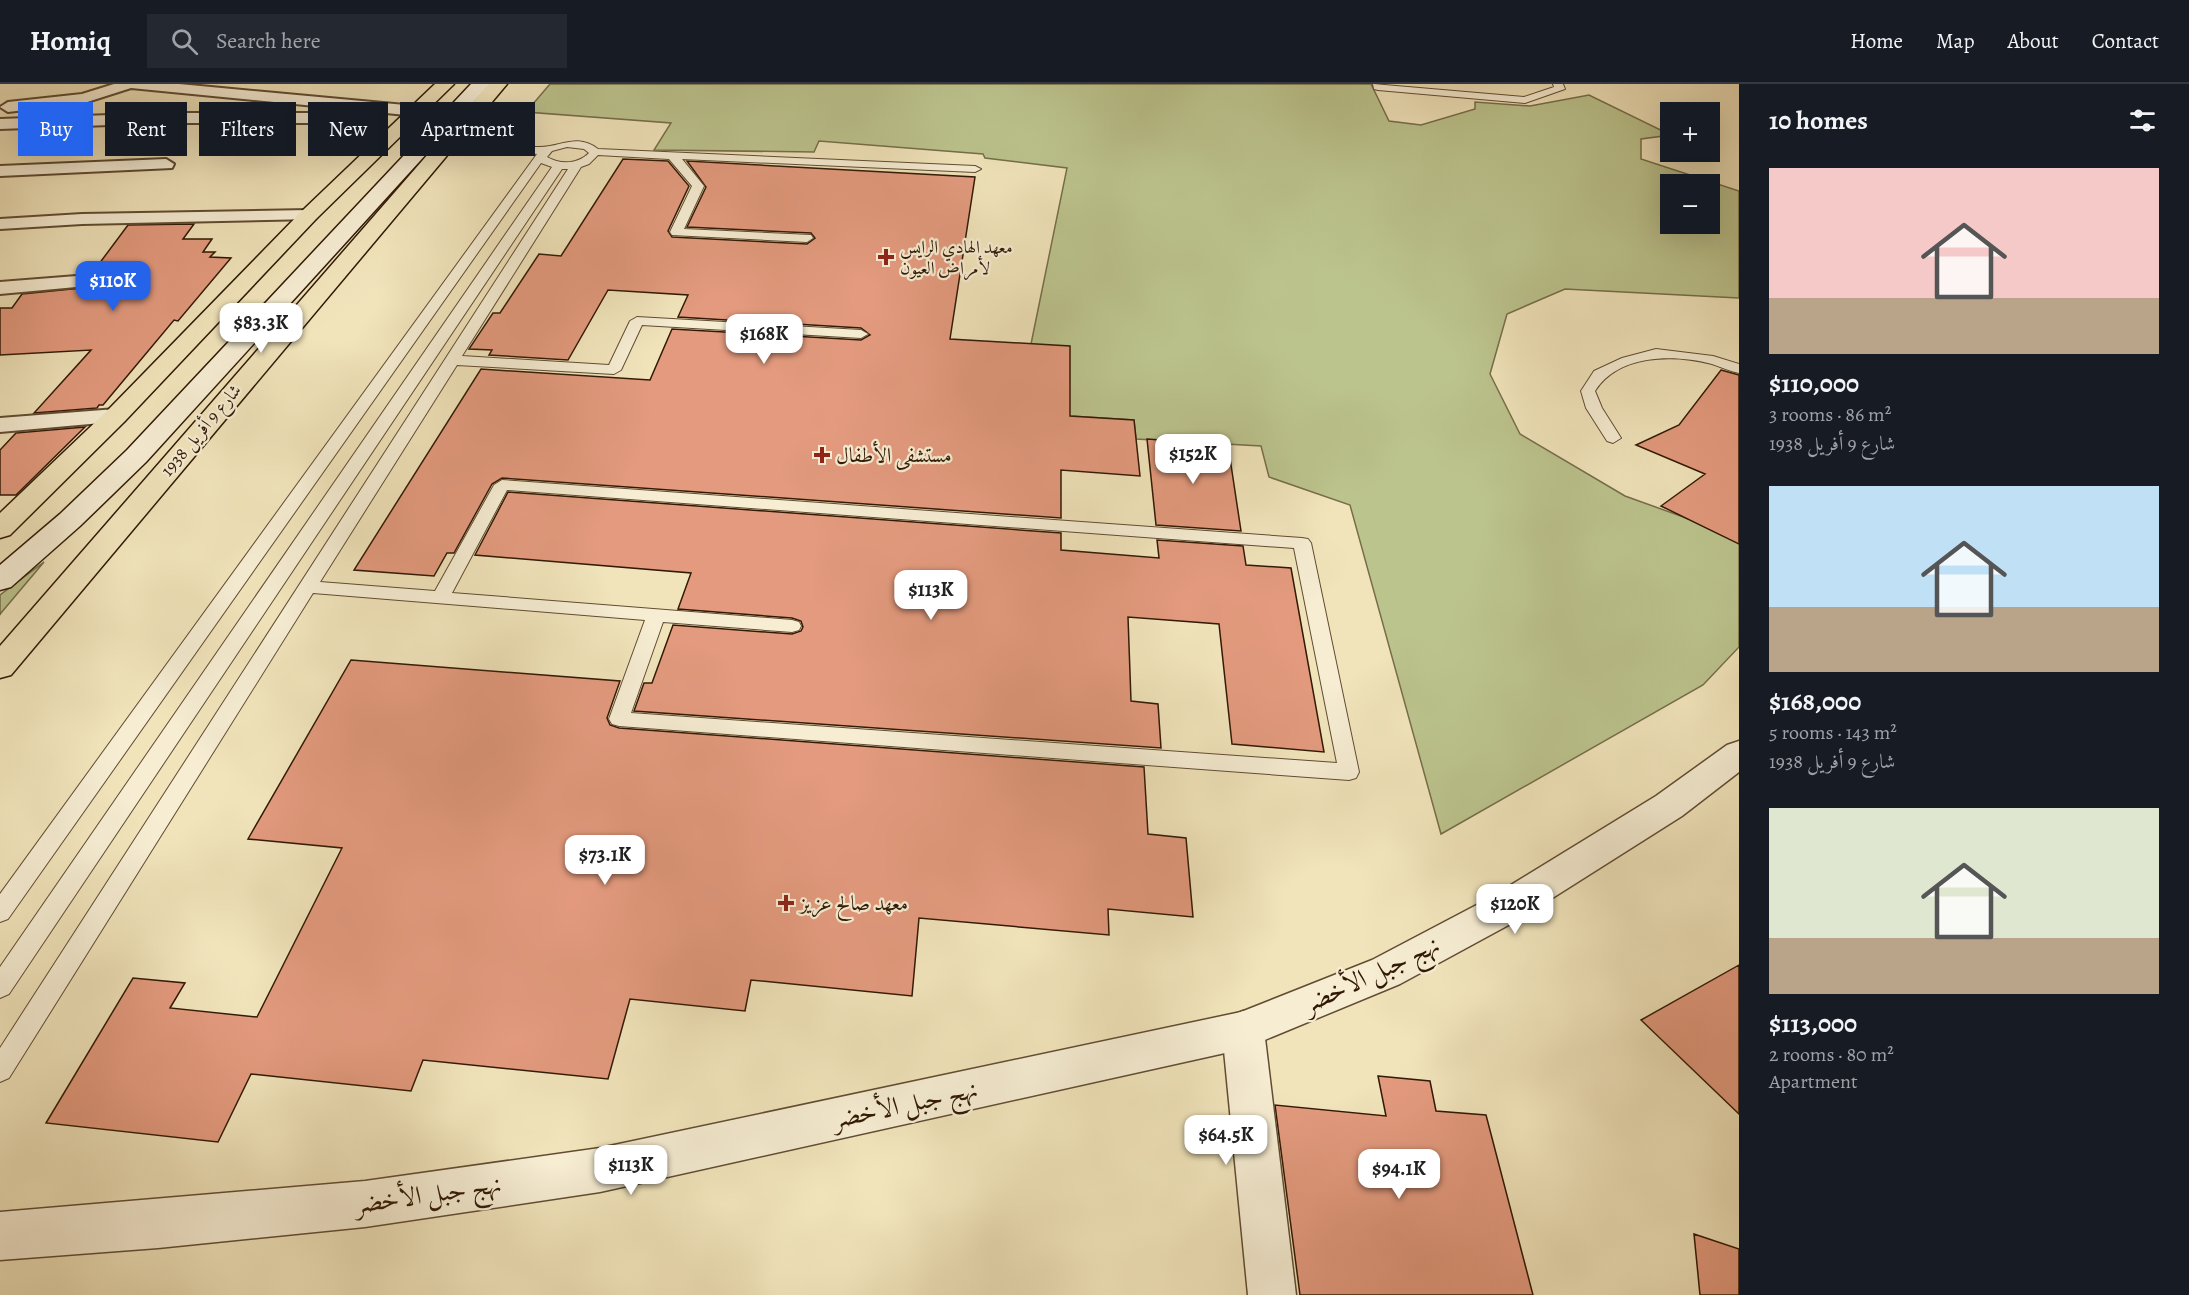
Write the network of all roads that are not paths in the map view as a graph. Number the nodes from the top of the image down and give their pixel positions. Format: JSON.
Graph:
{"nodes":[{"id":1,"x":131,"y":84,"type":"edge"},
{"id":2,"x":444,"y":84,"type":"edge"},
{"id":3,"x":455,"y":84,"type":"edge"},
{"id":4,"x":481,"y":84,"type":"edge"},
{"id":5,"x":498,"y":84,"type":"edge"},
{"id":6,"x":1378,"y":84,"type":"edge"},
{"id":7,"x":1558,"y":84,"type":"edge"},
{"id":8,"x":425,"y":102,"type":"edge"},
{"id":9,"x":482,"y":102,"type":"edge"},
{"id":10,"x":0,"y":108,"type":"edge"},
{"id":11,"x":400,"y":109,"type":"edge"},
{"id":12,"x":308,"y":118,"type":"edge"},
{"id":13,"x":0,"y":124,"type":"edge"},
{"id":14,"x":400,"y":127,"type":"edge"},
{"id":15,"x":535,"y":151,"type":"edge"},
{"id":16,"x":544,"y":152,"type":"junction"},
{"id":17,"x":595,"y":152,"type":"junction"},
{"id":18,"x":435,"y":156,"type":"edge"},
{"id":19,"x":673,"y":156,"type":"junction"},
{"id":20,"x":166,"y":165,"type":"dead end"},
{"id":21,"x":568,"y":165,"type":"junction"},
{"id":22,"x":975,"y":169,"type":"dead end"},
{"id":23,"x":0,"y":171,"type":"edge"},
{"id":24,"x":309,"y":215,"type":"junction"},
{"id":25,"x":0,"y":225,"type":"edge"},
{"id":26,"x":807,"y":238,"type":"dead end"},
{"id":27,"x":102,"y":280,"type":"dead end"},
{"id":28,"x":0,"y":288,"type":"edge"},
{"id":29,"x":861,"y":334,"type":"dead end"},
{"id":30,"x":452,"y":360,"type":"junction"},
{"id":31,"x":1739,"y":369,"type":"edge"},
{"id":32,"x":116,"y":416,"type":"junction"},
{"id":33,"x":0,"y":425,"type":"edge"},
{"id":34,"x":1613,"y":438,"type":"dead end"},
{"id":35,"x":0,"y":529,"type":"edge"},
{"id":36,"x":0,"y":556,"type":"edge"},
{"id":37,"x":0,"y":580,"type":"edge"},
{"id":38,"x":308,"y":587,"type":"junction"},
{"id":39,"x":441,"y":597,"type":"junction"},
{"id":40,"x":656,"y":615,"type":"junction"},
{"id":41,"x":792,"y":626,"type":"dead end"},
{"id":42,"x":0,"y":667,"type":"edge"},
{"id":43,"x":1739,"y":754,"type":"edge"},
{"id":44,"x":0,"y":912,"type":"edge"},
{"id":45,"x":0,"y":987,"type":"edge"},
{"id":46,"x":1243,"y":1030,"type":"junction"},
{"id":47,"x":0,"y":1070,"type":"edge"},
{"id":48,"x":0,"y":1236,"type":"edge"},
{"id":49,"x":1272,"y":1295,"type":"edge"}],
"edges":[{"from":1,"to":10,"type":"street"},
{"from":1,"to":11,"type":"street"},
{"from":2,"to":8,"type":"main road"},
{"from":3,"to":36,"type":"main road"},
{"from":4,"to":37,"type":"main road","name":"شارع 9 أفريل 1938"},
{"from":5,"to":9,"type":"main road","name":"شارع 9 أفريل 1938"},
{"from":6,"to":7,"type":"lane"},
{"from":12,"to":13,"type":"street"},
{"from":14,"to":24,"type":"main road"},
{"from":15,"to":16,"type":"lane"},
{"from":16,"to":17,"type":"lane"},
{"from":16,"to":21,"type":"lane"},
{"from":16,"to":44,"type":"lane"},
{"from":17,"to":19,"type":"lane"},
{"from":17,"to":21,"type":"lane"},
{"from":18,"to":42,"type":"main road","name":"شارع 9 أفريل 1938"},
{"from":19,"to":22,"type":"lane"},
{"from":19,"to":26,"type":"lane"},
{"from":20,"to":23,"type":"street"},
{"from":21,"to":30,"type":"lane"},
{"from":21,"to":45,"type":"lane"},
{"from":24,"to":25,"type":"street"},
{"from":24,"to":32,"type":"main road"},
{"from":27,"to":28,"type":"street"},
{"from":29,"to":30,"type":"lane"},
{"from":30,"to":38,"type":"lane"},
{"from":31,"to":34,"type":"lane"},
{"from":32,"to":33,"type":"street"},
{"from":32,"to":35,"type":"main road"},
{"from":38,"to":39,"type":"lane"},
{"from":38,"to":47,"type":"lane"},
{"from":39,"to":40,"type":"lane"},
{"from":39,"to":40,"type":"lane"},
{"from":40,"to":41,"type":"lane"},
{"from":43,"to":46,"type":"main road","name":"نهج جبل الأخضر"},
{"from":46,"to":48,"type":"main road","name":"نهج جبل الأخضر"},
{"from":46,"to":49,"type":"main road"}]}
